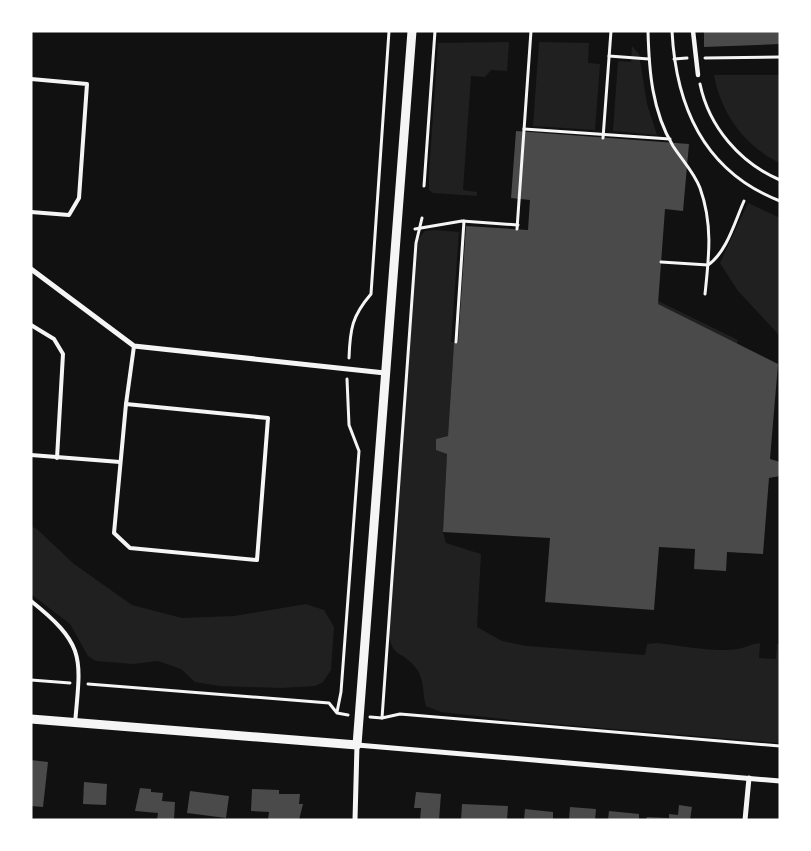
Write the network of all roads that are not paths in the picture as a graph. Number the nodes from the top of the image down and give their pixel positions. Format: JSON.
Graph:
{"nodes":[{"id":1,"x":412,"y":31,"type":"edge"},
{"id":2,"x":693,"y":31,"type":"edge"},
{"id":3,"x":698,"y":75,"type":"road end"},
{"id":4,"x":31,"y":79,"type":"edge"},
{"id":5,"x":31,"y":212,"type":"edge"},
{"id":6,"x":31,"y":269,"type":"edge"},
{"id":7,"x":31,"y":325,"type":"edge"},
{"id":8,"x":134,"y":346,"type":"junction"},
{"id":9,"x":385,"y":373,"type":"junction"},
{"id":10,"x":126,"y":404,"type":"junction"},
{"id":11,"x":31,"y":456,"type":"edge"},
{"id":12,"x":57,"y":458,"type":"junction"},
{"id":13,"x":120,"y":462,"type":"junction"},
{"id":14,"x":31,"y":602,"type":"edge"},
{"id":15,"x":31,"y":719,"type":"edge"},
{"id":16,"x":75,"y":723,"type":"junction"},
{"id":17,"x":357,"y":745,"type":"junction"},
{"id":18,"x":749,"y":778,"type":"junction"},
{"id":19,"x":780,"y":781,"type":"edge"},
{"id":20,"x":355,"y":820,"type":"edge"},
{"id":21,"x":745,"y":820,"type":"edge"}],
"edges":[{"from":1,"to":9,"type":"street"},
{"from":2,"to":3,"type":"street"},
{"from":4,"to":5,"type":"lane"},
{"from":6,"to":8,"type":"street"},
{"from":7,"to":12,"type":"lane"},
{"from":8,"to":9,"type":"street"},
{"from":8,"to":10,"type":"lane"},
{"from":9,"to":17,"type":"street"},
{"from":10,"to":13,"type":"lane"},
{"from":10,"to":13,"type":"lane"},
{"from":11,"to":12,"type":"lane"},
{"from":12,"to":13,"type":"lane"},
{"from":14,"to":16,"type":"lane"},
{"from":15,"to":16,"type":"street"},
{"from":16,"to":17,"type":"street"},
{"from":17,"to":18,"type":"street"},
{"from":17,"to":20,"type":"street"},
{"from":18,"to":19,"type":"street"},
{"from":18,"to":21,"type":"street"}]}
